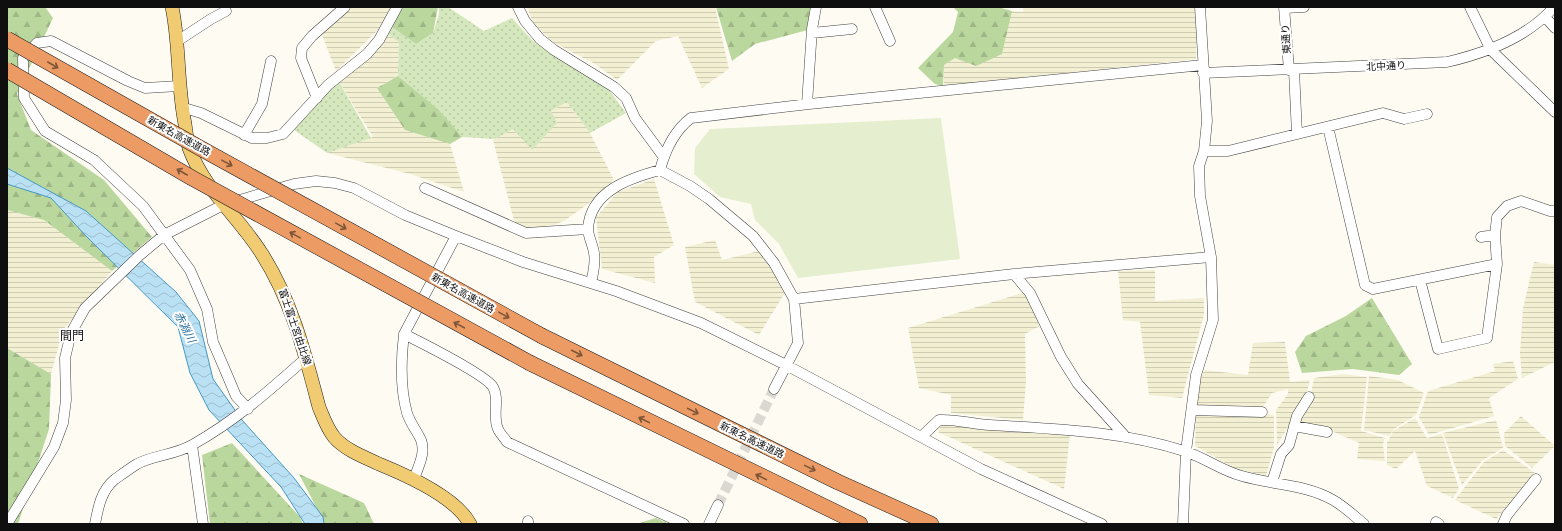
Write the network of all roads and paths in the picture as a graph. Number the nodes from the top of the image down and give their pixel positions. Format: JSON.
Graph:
{"nodes":[{"id":1,"x":172,"y":7,"type":"edge"},
{"id":2,"x":345,"y":7,"type":"edge"},
{"id":3,"x":396,"y":7,"type":"edge"},
{"id":4,"x":518,"y":7,"type":"edge"},
{"id":5,"x":816,"y":7,"type":"edge"},
{"id":6,"x":875,"y":7,"type":"edge"},
{"id":7,"x":1200,"y":7,"type":"edge"},
{"id":8,"x":1284,"y":7,"type":"edge"},
{"id":9,"x":1304,"y":7,"type":"edge"},
{"id":10,"x":1470,"y":7,"type":"edge"},
{"id":11,"x":1554,"y":7,"type":"edge"},
{"id":12,"x":226,"y":11,"type":"dead end"},
{"id":13,"x":1545,"y":17,"type":"junction"},
{"id":14,"x":1555,"y":28,"type":"edge"},
{"id":15,"x":852,"y":29,"type":"dead end"},
{"id":16,"x":812,"y":33,"type":"junction"},
{"id":17,"x":7,"y":39,"type":"edge"},
{"id":18,"x":890,"y":41,"type":"dead end"},
{"id":19,"x":176,"y":42,"type":"junction"},
{"id":20,"x":1491,"y":50,"type":"junction"},
{"id":21,"x":271,"y":61,"type":"dead end"},
{"id":22,"x":1203,"y":69,"type":"junction"},
{"id":23,"x":7,"y":70,"type":"edge"},
{"id":24,"x":1291,"y":70,"type":"junction"},
{"id":25,"x":179,"y":86,"type":"junction"},
{"id":26,"x":317,"y":98,"type":"junction"},
{"id":27,"x":807,"y":104,"type":"junction"},
{"id":28,"x":181,"y":106,"type":"junction"},
{"id":29,"x":1555,"y":112,"type":"edge"},
{"id":30,"x":1427,"y":114,"type":"dead end"},
{"id":31,"x":1328,"y":127,"type":"junction"},
{"id":32,"x":244,"y":134,"type":"junction"},
{"id":33,"x":1297,"y":134,"type":"junction"},
{"id":34,"x":1204,"y":151,"type":"junction"},
{"id":35,"x":664,"y":156,"type":"junction"},
{"id":36,"x":660,"y":170,"type":"junction"},
{"id":37,"x":425,"y":188,"type":"dead end"},
{"id":38,"x":223,"y":205,"type":"junction"},
{"id":39,"x":1555,"y":211,"type":"edge"},
{"id":40,"x":588,"y":229,"type":"junction"},
{"id":41,"x":164,"y":235,"type":"junction"},
{"id":42,"x":1495,"y":235,"type":"junction"},
{"id":43,"x":456,"y":236,"type":"junction"},
{"id":44,"x":1481,"y":237,"type":"dead end"},
{"id":45,"x":1211,"y":257,"type":"junction"},
{"id":46,"x":1497,"y":264,"type":"junction"},
{"id":47,"x":1014,"y":274,"type":"junction"},
{"id":48,"x":1420,"y":280,"type":"junction"},
{"id":49,"x":591,"y":283,"type":"junction"},
{"id":50,"x":794,"y":299,"type":"junction"},
{"id":51,"x":404,"y":334,"type":"junction"},
{"id":52,"x":306,"y":358,"type":"junction"},
{"id":53,"x":786,"y":365,"type":"junction"},
{"id":54,"x":774,"y":389,"type":"tunnel mouth"},
{"id":55,"x":1309,"y":397,"type":"dead end"},
{"id":56,"x":1192,"y":410,"type":"junction"},
{"id":57,"x":245,"y":411,"type":"junction"},
{"id":58,"x":1262,"y":412,"type":"dead end"},
{"id":59,"x":1294,"y":426,"type":"junction"},
{"id":60,"x":1327,"y":432,"type":"dead end"},
{"id":61,"x":1124,"y":436,"type":"junction"},
{"id":62,"x":921,"y":437,"type":"junction"},
{"id":63,"x":192,"y":445,"type":"junction"},
{"id":64,"x":1186,"y":451,"type":"junction"},
{"id":65,"x":414,"y":479,"type":"junction"},
{"id":66,"x":1536,"y":479,"type":"dead end"},
{"id":67,"x":1272,"y":482,"type":"junction"},
{"id":68,"x":718,"y":505,"type":"tunnel mouth"},
{"id":69,"x":7,"y":524,"type":"edge"},
{"id":70,"x":95,"y":524,"type":"edge"},
{"id":71,"x":203,"y":524,"type":"edge"},
{"id":72,"x":470,"y":524,"type":"edge"},
{"id":73,"x":684,"y":524,"type":"edge"},
{"id":74,"x":709,"y":524,"type":"edge"},
{"id":75,"x":860,"y":524,"type":"edge"},
{"id":76,"x":930,"y":524,"type":"edge"},
{"id":77,"x":1102,"y":524,"type":"edge"},
{"id":78,"x":1183,"y":524,"type":"edge"},
{"id":79,"x":1364,"y":524,"type":"edge"},
{"id":80,"x":1502,"y":524,"type":"edge"}],
"edges":[{"from":1,"to":19,"type":"main road","name":"富士富士宮由比線"},
{"from":2,"to":26,"type":"street"},
{"from":3,"to":26,"type":"street"},
{"from":4,"to":35,"type":"street"},
{"from":5,"to":16,"type":"street"},
{"from":6,"to":18,"type":"street"},
{"from":7,"to":22,"type":"street"},
{"from":8,"to":9,"type":"street"},
{"from":8,"to":24,"type":"street","name":"東通り"},
{"from":10,"to":20,"type":"street"},
{"from":11,"to":13,"type":"street","name":"北中通り"},
{"from":12,"to":19,"type":"street"},
{"from":13,"to":14,"type":"street"},
{"from":13,"to":20,"type":"street","name":"北中通り"},
{"from":15,"to":16,"type":"street"},
{"from":16,"to":27,"type":"street"},
{"from":17,"to":76,"type":"highway","name":"新東名高速道路","one_way":true,"bridge":true},
{"from":19,"to":25,"type":"main road","name":"富士富士宮由比線"},
{"from":20,"to":24,"type":"street","name":"北中通り"},
{"from":20,"to":29,"type":"street"},
{"from":21,"to":32,"type":"street"},
{"from":22,"to":24,"type":"street","name":"北中通り"},
{"from":22,"to":27,"type":"street","name":"北中通り"},
{"from":22,"to":34,"type":"street"},
{"from":75,"to":23,"type":"highway","one_way":true,"bridge":true},
{"from":24,"to":33,"type":"street","name":"東通り"},
{"from":25,"to":28,"type":"main road","name":"富士富士宮由比線"},
{"from":25,"to":41,"type":"street"},
{"from":26,"to":32,"type":"street"},
{"from":27,"to":35,"type":"street","name":"北中通り"},
{"from":28,"to":32,"type":"street"},
{"from":28,"to":38,"type":"main road","name":"富士富士宮由比線"},
{"from":30,"to":31,"type":"street"},
{"from":31,"to":33,"type":"street"},
{"from":31,"to":48,"type":"street"},
{"from":33,"to":34,"type":"street"},
{"from":34,"to":45,"type":"street"},
{"from":35,"to":36,"type":"street","name":"北中通り"},
{"from":36,"to":40,"type":"street"},
{"from":36,"to":50,"type":"street"},
{"from":37,"to":40,"type":"street"},
{"from":38,"to":41,"type":"street"},
{"from":38,"to":43,"type":"street"},
{"from":38,"to":52,"type":"main road","name":"富士富士宮由比線"},
{"from":39,"to":42,"type":"street"},
{"from":40,"to":49,"type":"street"},
{"from":41,"to":57,"type":"street"},
{"from":41,"to":69,"type":"street"},
{"from":42,"to":44,"type":"street"},
{"from":42,"to":46,"type":"street"},
{"from":43,"to":49,"type":"street"},
{"from":43,"to":51,"type":"street"},
{"from":45,"to":47,"type":"street"},
{"from":45,"to":56,"type":"street"},
{"from":46,"to":48,"type":"street"},
{"from":46,"to":48,"type":"street"},
{"from":47,"to":50,"type":"street"},
{"from":47,"to":61,"type":"street"},
{"from":49,"to":53,"type":"street"},
{"from":50,"to":53,"type":"street"},
{"from":51,"to":65,"type":"street"},
{"from":51,"to":73,"type":"street"},
{"from":52,"to":57,"type":"street"},
{"from":52,"to":65,"type":"main road","name":"富士富士宮由比線"},
{"from":53,"to":54,"type":"street"},
{"from":53,"to":62,"type":"street"},
{"from":55,"to":59,"type":"street"},
{"from":56,"to":58,"type":"street"},
{"from":56,"to":64,"type":"street"},
{"from":57,"to":63,"type":"street"},
{"from":59,"to":60,"type":"street"},
{"from":59,"to":67,"type":"street"},
{"from":61,"to":62,"type":"street"},
{"from":61,"to":64,"type":"street"},
{"from":62,"to":77,"type":"street"},
{"from":63,"to":70,"type":"street"},
{"from":63,"to":71,"type":"street"},
{"from":64,"to":67,"type":"street"},
{"from":64,"to":78,"type":"street"},
{"from":65,"to":72,"type":"main road","name":"富士富士宮由比線"},
{"from":66,"to":80,"type":"street"},
{"from":67,"to":79,"type":"street"},
{"from":68,"to":74,"type":"street"}]}
